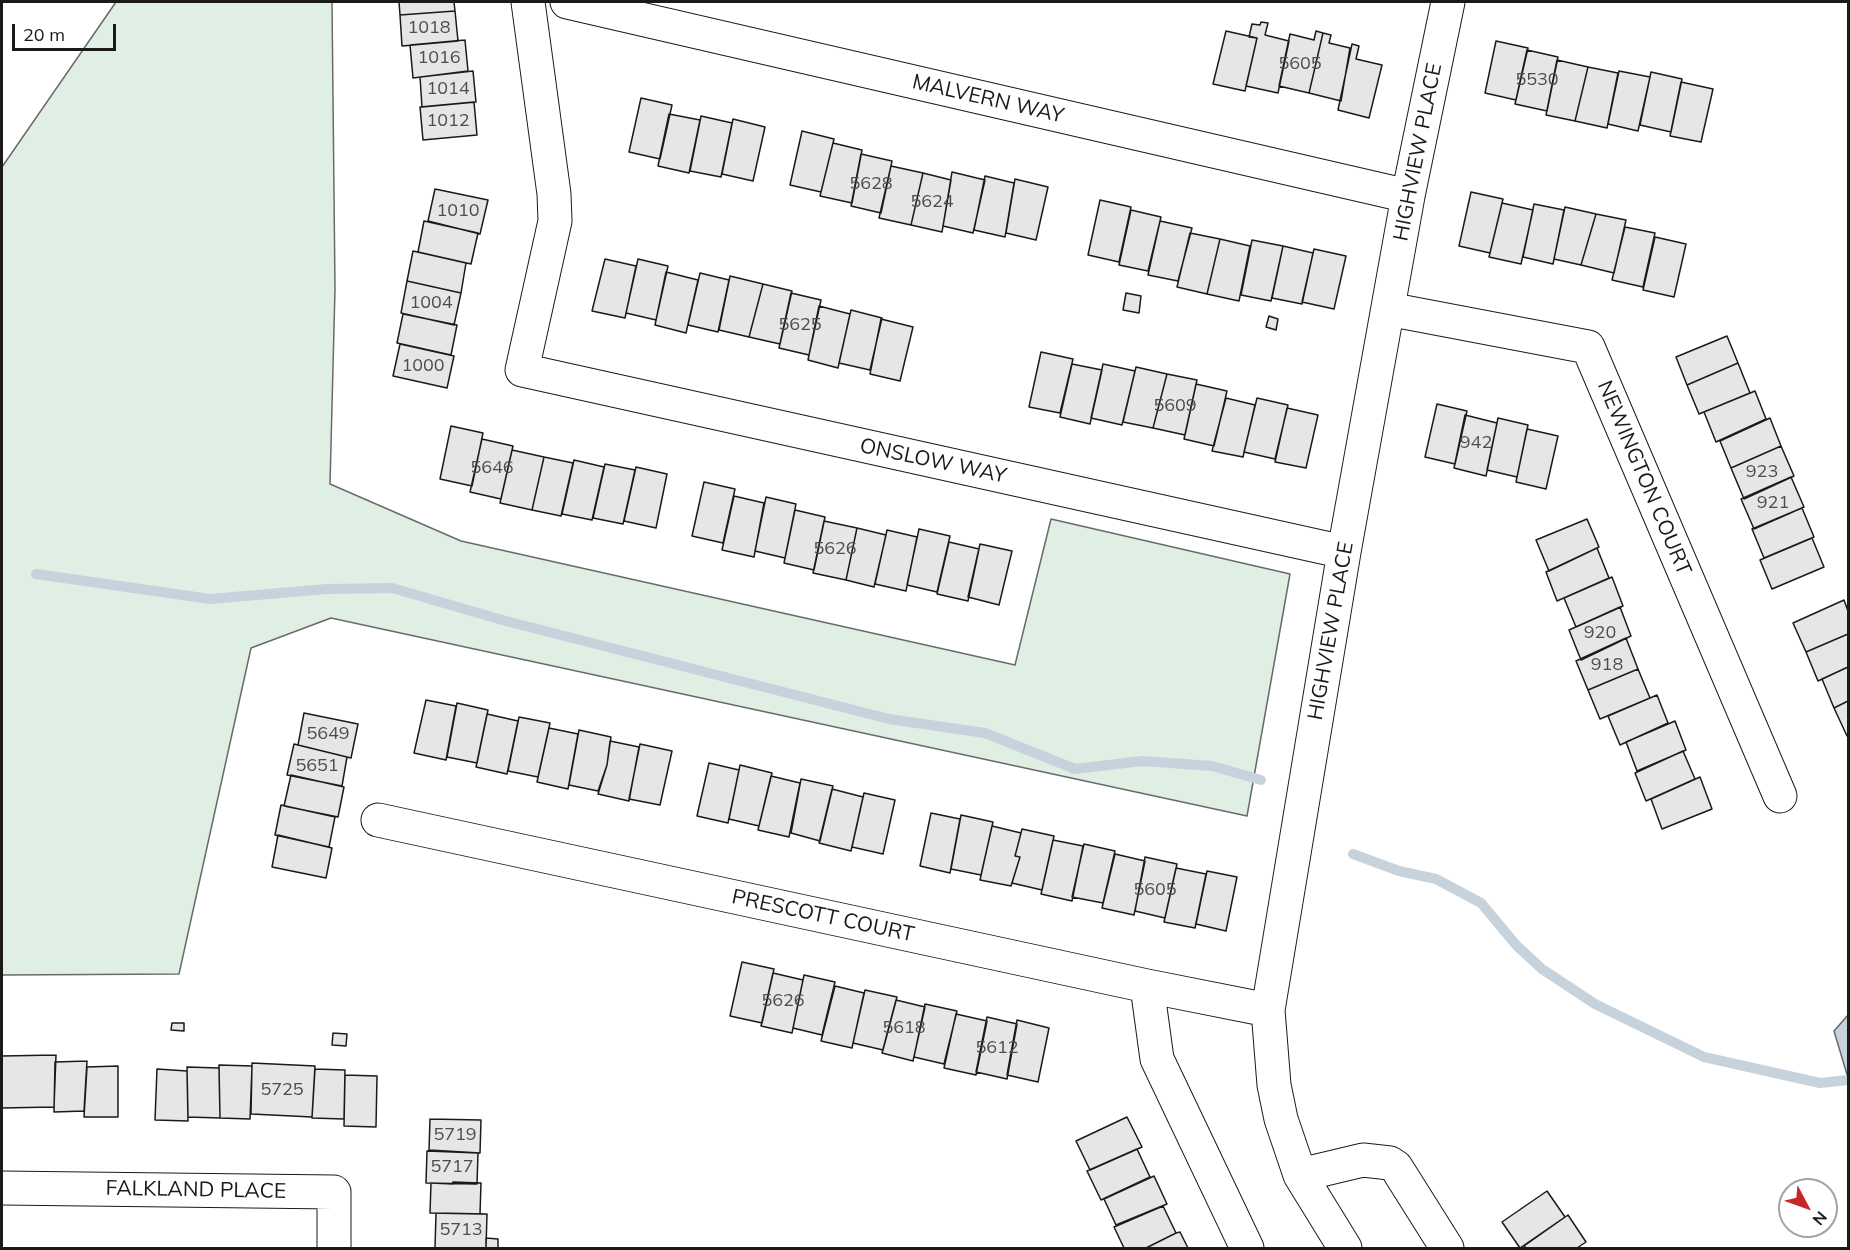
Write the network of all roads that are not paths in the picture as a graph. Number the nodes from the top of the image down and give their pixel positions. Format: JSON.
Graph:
{"nodes":[{"id":1,"x":528,"y":2,"type":"edge"},
{"id":2,"x":567,"y":2,"type":"edge"},
{"id":3,"x":1448,"y":2,"type":"edge"},
{"id":4,"x":1408,"y":196,"type":"junction"},
{"id":5,"x":1388,"y":309,"type":"junction"},
{"id":6,"x":1344,"y":552,"type":"junction"},
{"id":7,"x":1780,"y":796,"type":"dead end"},
{"id":8,"x":378,"y":820,"type":"dead end"},
{"id":9,"x":1147,"y":986,"type":"junction"},
{"id":10,"x":1268,"y":1010,"type":"junction"},
{"id":11,"x":1300,"y":1175,"type":"junction"},
{"id":12,"x":2,"y":1188,"type":"edge"},
{"id":13,"x":333,"y":1248,"type":"edge"},
{"id":14,"x":1247,"y":1248,"type":"edge"},
{"id":15,"x":1344,"y":1248,"type":"edge"},
{"id":16,"x":1447,"y":1248,"type":"edge"}],
"edges":[{"from":1,"to":6,"type":"street","name":"ONSLOW WAY"},
{"from":2,"to":4,"type":"street","name":"MALVERN WAY"},
{"from":3,"to":4,"type":"street","name":"HIGHVIEW PLACE"},
{"from":4,"to":5,"type":"street","name":"HIGHVIEW PLACE"},
{"from":5,"to":6,"type":"street","name":"HIGHVIEW PLACE"},
{"from":5,"to":7,"type":"street","name":"NEWINGTON COURT"},
{"from":6,"to":10,"type":"street","name":"HIGHVIEW PLACE"},
{"from":8,"to":9,"type":"street","name":"PRESCOTT COURT"},
{"from":9,"to":10,"type":"street","name":"PRESCOTT COURT"},
{"from":9,"to":14,"type":"street"},
{"from":10,"to":11,"type":"street","name":"HIGHVIEW PLACE"},
{"from":11,"to":15,"type":"street","name":"HIGHVIEW PLACE"},
{"from":11,"to":16,"type":"street"},
{"from":12,"to":13,"type":"street","name":"FALKLAND PLACE"}]}
